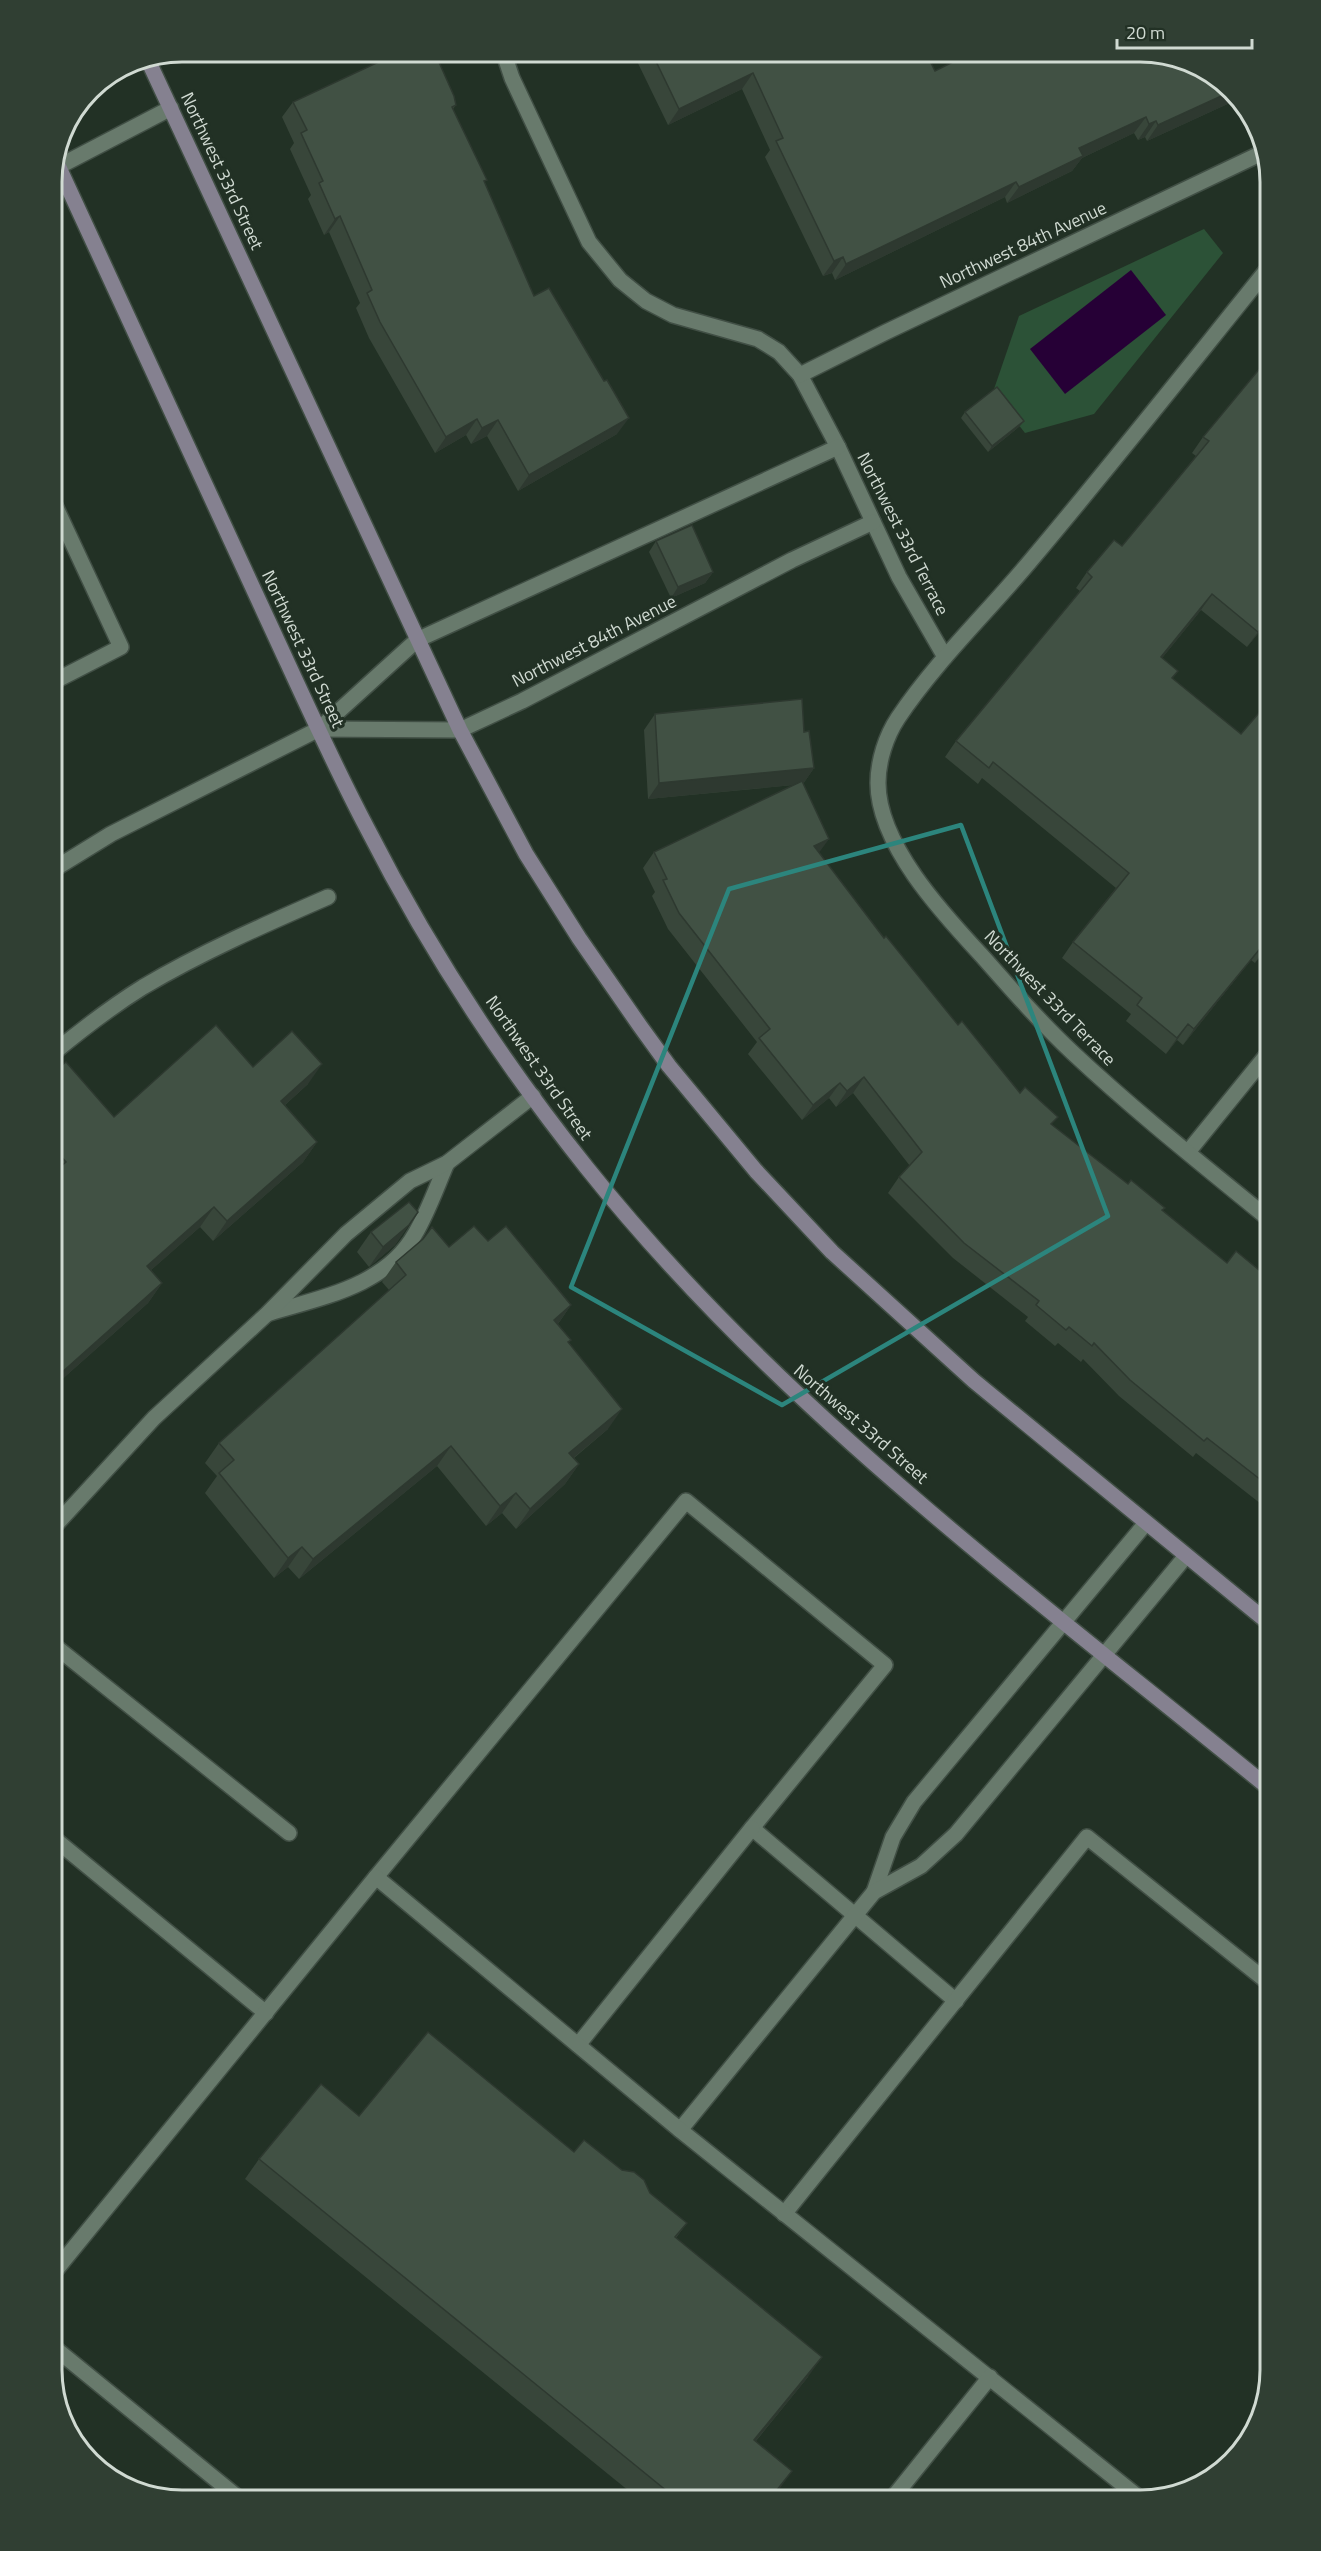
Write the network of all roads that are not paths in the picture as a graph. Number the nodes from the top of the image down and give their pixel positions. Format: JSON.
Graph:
{"nodes":[{"id":1,"x":507,"y":62,"type":"edge"},
{"id":2,"x":151,"y":66,"type":"edge"},
{"id":3,"x":171,"y":108,"type":"junction"},
{"id":4,"x":1257,"y":156,"type":"edge"},
{"id":5,"x":64,"y":162,"type":"edge"},
{"id":6,"x":62,"y":181,"type":"edge"},
{"id":7,"x":1260,"y":278,"type":"edge"},
{"id":8,"x":800,"y":375,"type":"junction"},
{"id":9,"x":838,"y":447,"type":"junction"},
{"id":10,"x":62,"y":520,"type":"edge"},
{"id":11,"x":873,"y":522,"type":"junction"},
{"id":12,"x":417,"y":640,"type":"junction"},
{"id":13,"x":945,"y":657,"type":"junction"},
{"id":14,"x":62,"y":677,"type":"edge"},
{"id":15,"x":319,"y":729,"type":"junction"},
{"id":16,"x":460,"y":730,"type":"junction"},
{"id":17,"x":62,"y":864,"type":"edge"},
{"id":18,"x":328,"y":897,"type":"dead end"},
{"id":19,"x":62,"y":1046,"type":"edge"},
{"id":20,"x":1260,"y":1063,"type":"edge"},
{"id":21,"x":533,"y":1096,"type":"junction"},
{"id":22,"x":1188,"y":1152,"type":"junction"},
{"id":23,"x":447,"y":1163,"type":"junction"},
{"id":24,"x":1260,"y":1212,"type":"edge"},
{"id":25,"x":267,"y":1314,"type":"junction"},
{"id":26,"x":62,"y":1518,"type":"edge"},
{"id":27,"x":1146,"y":1523,"type":"junction"},
{"id":28,"x":1186,"y":1556,"type":"junction"},
{"id":29,"x":1260,"y":1616,"type":"edge"},
{"id":30,"x":1064,"y":1621,"type":"junction"},
{"id":31,"x":62,"y":1652,"type":"edge"},
{"id":32,"x":1105,"y":1654,"type":"junction"},
{"id":33,"x":1260,"y":1781,"type":"edge"},
{"id":34,"x":752,"y":1828,"type":"junction"},
{"id":35,"x":289,"y":1833,"type":"dead end"},
{"id":36,"x":62,"y":1845,"type":"edge"},
{"id":37,"x":376,"y":1877,"type":"junction"},
{"id":38,"x":874,"y":1893,"type":"junction"},
{"id":39,"x":856,"y":1915,"type":"junction"},
{"id":40,"x":1260,"y":1976,"type":"edge"},
{"id":41,"x":956,"y":2001,"type":"junction"},
{"id":42,"x":266,"y":2013,"type":"junction"},
{"id":43,"x":578,"y":2045,"type":"junction"},
{"id":44,"x":680,"y":2130,"type":"junction"},
{"id":45,"x":784,"y":2214,"type":"junction"},
{"id":46,"x":62,"y":2263,"type":"edge"},
{"id":47,"x":62,"y":2354,"type":"edge"},
{"id":48,"x":990,"y":2377,"type":"junction"},
{"id":49,"x":228,"y":2489,"type":"edge"},
{"id":50,"x":899,"y":2490,"type":"edge"},
{"id":51,"x":1131,"y":2490,"type":"edge"}],
"edges":[{"from":1,"to":8,"type":"street","name":"Northwest 33rd Terrace"},
{"from":2,"to":3,"type":"street","name":"Northwest 33rd Street"},
{"from":3,"to":5,"type":"street"},
{"from":3,"to":12,"type":"street","name":"Northwest 33rd Street"},
{"from":4,"to":8,"type":"street","name":"Northwest 84th Avenue"},
{"from":6,"to":15,"type":"street","name":"Northwest 33rd Street"},
{"from":7,"to":13,"type":"street"},
{"from":8,"to":9,"type":"street","name":"Northwest 33rd Terrace"},
{"from":9,"to":11,"type":"street","name":"Northwest 33rd Terrace"},
{"from":9,"to":12,"type":"street","name":"Northwest 84th Avenue"},
{"from":10,"to":14,"type":"street"},
{"from":11,"to":13,"type":"street","name":"Northwest 33rd Terrace"},
{"from":11,"to":16,"type":"street","name":"Northwest 84th Avenue"},
{"from":12,"to":15,"type":"street","name":"Northwest 84th Avenue"},
{"from":12,"to":16,"type":"street","name":"Northwest 33rd Street"},
{"from":13,"to":22,"type":"street","name":"Northwest 33rd Terrace"},
{"from":15,"to":16,"type":"street","name":"Northwest 84th Avenue"},
{"from":15,"to":17,"type":"street","name":"Northwest 84th Avenue"},
{"from":15,"to":21,"type":"street","name":"Northwest 33rd Street"},
{"from":16,"to":27,"type":"street","name":"Northwest 33rd Street"},
{"from":18,"to":19,"type":"street"},
{"from":20,"to":22,"type":"street"},
{"from":21,"to":23,"type":"street"},
{"from":21,"to":30,"type":"street","name":"Northwest 33rd Street"},
{"from":22,"to":24,"type":"street","name":"Northwest 33rd Terrace"},
{"from":23,"to":25,"type":"street"},
{"from":23,"to":25,"type":"street"},
{"from":25,"to":26,"type":"street"},
{"from":27,"to":28,"type":"street","name":"Northwest 33rd Street"},
{"from":27,"to":30,"type":"street"},
{"from":28,"to":29,"type":"street","name":"Northwest 33rd Street"},
{"from":28,"to":32,"type":"street"},
{"from":30,"to":32,"type":"street","name":"Northwest 33rd Street"},
{"from":30,"to":38,"type":"street"},
{"from":31,"to":35,"type":"street"},
{"from":32,"to":33,"type":"street","name":"Northwest 33rd Street"},
{"from":32,"to":38,"type":"street"},
{"from":34,"to":37,"type":"street"},
{"from":34,"to":39,"type":"street"},
{"from":34,"to":43,"type":"street"},
{"from":36,"to":42,"type":"street"},
{"from":37,"to":42,"type":"street"},
{"from":37,"to":43,"type":"street"},
{"from":38,"to":39,"type":"street"},
{"from":39,"to":41,"type":"street"},
{"from":39,"to":44,"type":"street"},
{"from":40,"to":41,"type":"street"},
{"from":41,"to":45,"type":"street"},
{"from":42,"to":46,"type":"street"},
{"from":43,"to":44,"type":"street"},
{"from":44,"to":45,"type":"street"},
{"from":45,"to":48,"type":"street"},
{"from":47,"to":49,"type":"street"},
{"from":48,"to":50,"type":"street"},
{"from":48,"to":51,"type":"street"}]}
